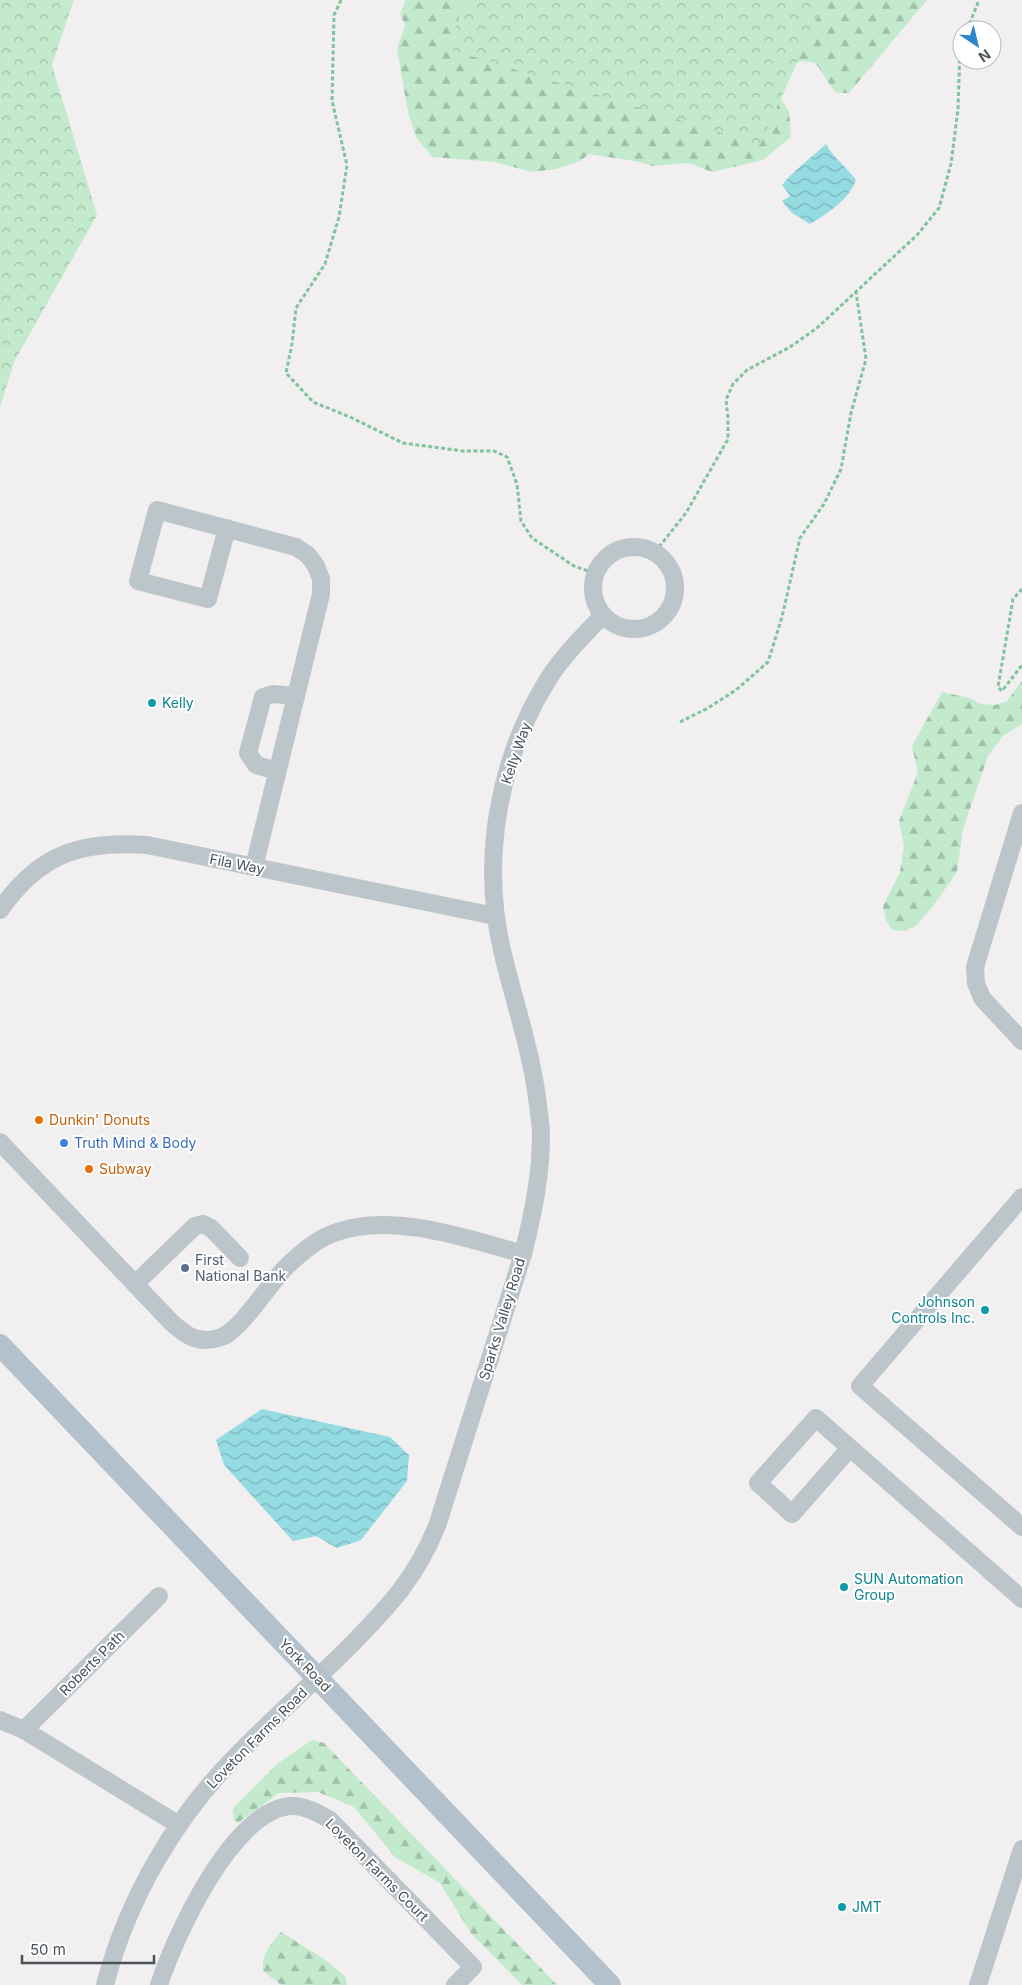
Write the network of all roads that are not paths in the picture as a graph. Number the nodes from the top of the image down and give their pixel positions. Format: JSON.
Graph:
{"nodes":[{"id":1,"x":227,"y":528,"type":"junction"},
{"id":2,"x":603,"y":615,"type":"junction"},
{"id":3,"x":296,"y":696,"type":"junction"},
{"id":4,"x":278,"y":771,"type":"junction"},
{"id":5,"x":1022,"y":813,"type":"edge"},
{"id":6,"x":254,"y":867,"type":"junction"},
{"id":7,"x":0,"y":910,"type":"edge"},
{"id":8,"x":495,"y":916,"type":"junction"},
{"id":9,"x":1022,"y":1040,"type":"edge"},
{"id":10,"x":0,"y":1142,"type":"edge"},
{"id":11,"x":1022,"y":1197,"type":"edge"},
{"id":12,"x":523,"y":1254,"type":"junction"},
{"id":13,"x":240,"y":1258,"type":"dead end"},
{"id":14,"x":135,"y":1284,"type":"junction"},
{"id":15,"x":0,"y":1345,"type":"edge"},
{"id":16,"x":850,"y":1448,"type":"junction"},
{"id":17,"x":1022,"y":1527,"type":"edge"},
{"id":18,"x":159,"y":1596,"type":"dead end"},
{"id":19,"x":1022,"y":1599,"type":"edge"},
{"id":20,"x":318,"y":1679,"type":"junction"},
{"id":21,"x":0,"y":1720,"type":"edge"},
{"id":22,"x":24,"y":1730,"type":"junction"},
{"id":23,"x":179,"y":1825,"type":"junction"},
{"id":24,"x":1022,"y":1849,"type":"edge"},
{"id":25,"x":105,"y":1985,"type":"edge"},
{"id":26,"x":159,"y":1985,"type":"edge"},
{"id":27,"x":455,"y":1985,"type":"edge"},
{"id":28,"x":610,"y":1985,"type":"edge"},
{"id":29,"x":978,"y":1985,"type":"edge"}],
"edges":[{"from":1,"to":1,"type":"street"},
{"from":1,"to":3,"type":"street"},
{"from":2,"to":2,"type":"street"},
{"from":2,"to":8,"type":"street","name":"Kelly Way"},
{"from":3,"to":4,"type":"street"},
{"from":3,"to":4,"type":"street"},
{"from":4,"to":6,"type":"street"},
{"from":5,"to":9,"type":"street"},
{"from":6,"to":7,"type":"street","name":"Fila Way"},
{"from":6,"to":8,"type":"street","name":"Fila Way"},
{"from":8,"to":12,"type":"street","name":"Sparks Valley Road"},
{"from":10,"to":14,"type":"street"},
{"from":11,"to":17,"type":"street"},
{"from":12,"to":14,"type":"street"},
{"from":12,"to":20,"type":"street","name":"Sparks Valley Road"},
{"from":13,"to":14,"type":"street"},
{"from":15,"to":20,"type":"main road","name":"York Road"},
{"from":16,"to":16,"type":"street"},
{"from":16,"to":19,"type":"street"},
{"from":18,"to":22,"type":"street","name":"Roberts Path"},
{"from":20,"to":23,"type":"street","name":"Loveton Farms Road"},
{"from":20,"to":28,"type":"main road","name":"York Road"},
{"from":21,"to":22,"type":"street"},
{"from":22,"to":23,"type":"street"},
{"from":23,"to":25,"type":"street","name":"Loveton Farms Road"},
{"from":24,"to":29,"type":"street"},
{"from":26,"to":27,"type":"street","name":"Loveton Farms Court"}]}
